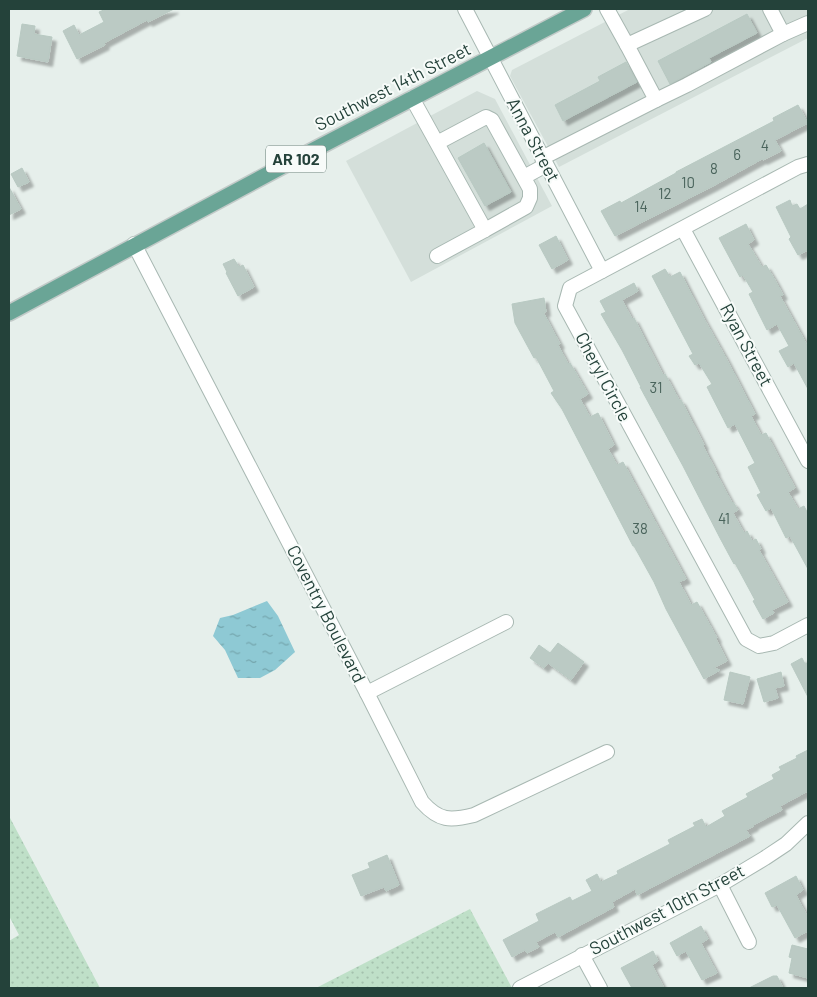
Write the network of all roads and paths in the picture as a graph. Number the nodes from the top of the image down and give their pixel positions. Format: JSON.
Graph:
{"nodes":[{"id":1,"x":465,"y":9,"type":"edge"},
{"id":2,"x":584,"y":9,"type":"edge"},
{"id":3,"x":607,"y":9,"type":"edge"},
{"id":4,"x":705,"y":9,"type":"edge"},
{"id":5,"x":770,"y":9,"type":"edge"},
{"id":6,"x":808,"y":23,"type":"edge"},
{"id":7,"x":782,"y":34,"type":"junction"},
{"id":8,"x":627,"y":45,"type":"junction"},
{"id":9,"x":491,"y":58,"type":"junction"},
{"id":10,"x":412,"y":98,"type":"junction"},
{"id":11,"x":656,"y":100,"type":"junction"},
{"id":12,"x":437,"y":143,"type":"junction"},
{"id":13,"x":544,"y":162,"type":"junction"},
{"id":14,"x":808,"y":164,"type":"edge"},
{"id":15,"x":524,"y":177,"type":"junction"},
{"id":16,"x":683,"y":229,"type":"junction"},
{"id":17,"x":485,"y":230,"type":"junction"},
{"id":18,"x":134,"y":244,"type":"junction"},
{"id":19,"x":437,"y":256,"type":"dead end"},
{"id":20,"x":602,"y":271,"type":"junction"},
{"id":21,"x":9,"y":312,"type":"edge"},
{"id":22,"x":808,"y":461,"type":"edge"},
{"id":23,"x":506,"y":622,"type":"dead end"},
{"id":24,"x":808,"y":625,"type":"edge"},
{"id":25,"x":367,"y":693,"type":"junction"},
{"id":26,"x":607,"y":752,"type":"dead end"},
{"id":27,"x":808,"y":823,"type":"edge"},
{"id":28,"x":720,"y":885,"type":"junction"},
{"id":29,"x":749,"y":942,"type":"dead end"},
{"id":30,"x":582,"y":955,"type":"junction"},
{"id":31,"x":520,"y":988,"type":"edge"},
{"id":32,"x":600,"y":988,"type":"edge"}],
"edges":[{"from":1,"to":9,"type":"street","name":"Anna Street"},
{"from":2,"to":9,"type":"main road","name":"Southwest 14th Street","number":"AR 102"},
{"from":3,"to":8,"type":"street"},
{"from":4,"to":8,"type":"street"},
{"from":5,"to":7,"type":"street"},
{"from":6,"to":7,"type":"street"},
{"from":7,"to":11,"type":"street"},
{"from":8,"to":11,"type":"street"},
{"from":9,"to":10,"type":"main road","name":"Southwest 14th Street","number":"AR 102"},
{"from":9,"to":13,"type":"street","name":"Anna Street"},
{"from":10,"to":12,"type":"street"},
{"from":10,"to":18,"type":"main road","name":"Southwest 14th Street","number":"AR 102"},
{"from":11,"to":13,"type":"street"},
{"from":12,"to":15,"type":"street"},
{"from":12,"to":17,"type":"street"},
{"from":13,"to":15,"type":"street"},
{"from":13,"to":20,"type":"street","name":"Anna Street"},
{"from":14,"to":16,"type":"street","name":"Cheryl Circle"},
{"from":15,"to":17,"type":"street"},
{"from":16,"to":20,"type":"street","name":"Cheryl Circle"},
{"from":16,"to":22,"type":"street","name":"Ryan Street"},
{"from":17,"to":19,"type":"street"},
{"from":18,"to":21,"type":"main road","name":"Southwest 14th Street","number":"AR 102"},
{"from":18,"to":25,"type":"street","name":"Coventry Boulevard"},
{"from":20,"to":24,"type":"street","name":"Cheryl Circle"},
{"from":23,"to":25,"type":"street"},
{"from":25,"to":26,"type":"street","name":"Coventry Boulevard"},
{"from":27,"to":28,"type":"street","name":"Southwest 10th Street"},
{"from":28,"to":29,"type":"street"},
{"from":28,"to":30,"type":"street","name":"Southwest 10th Street"},
{"from":30,"to":31,"type":"street","name":"Southwest 10th Street"},
{"from":30,"to":32,"type":"street"}]}
